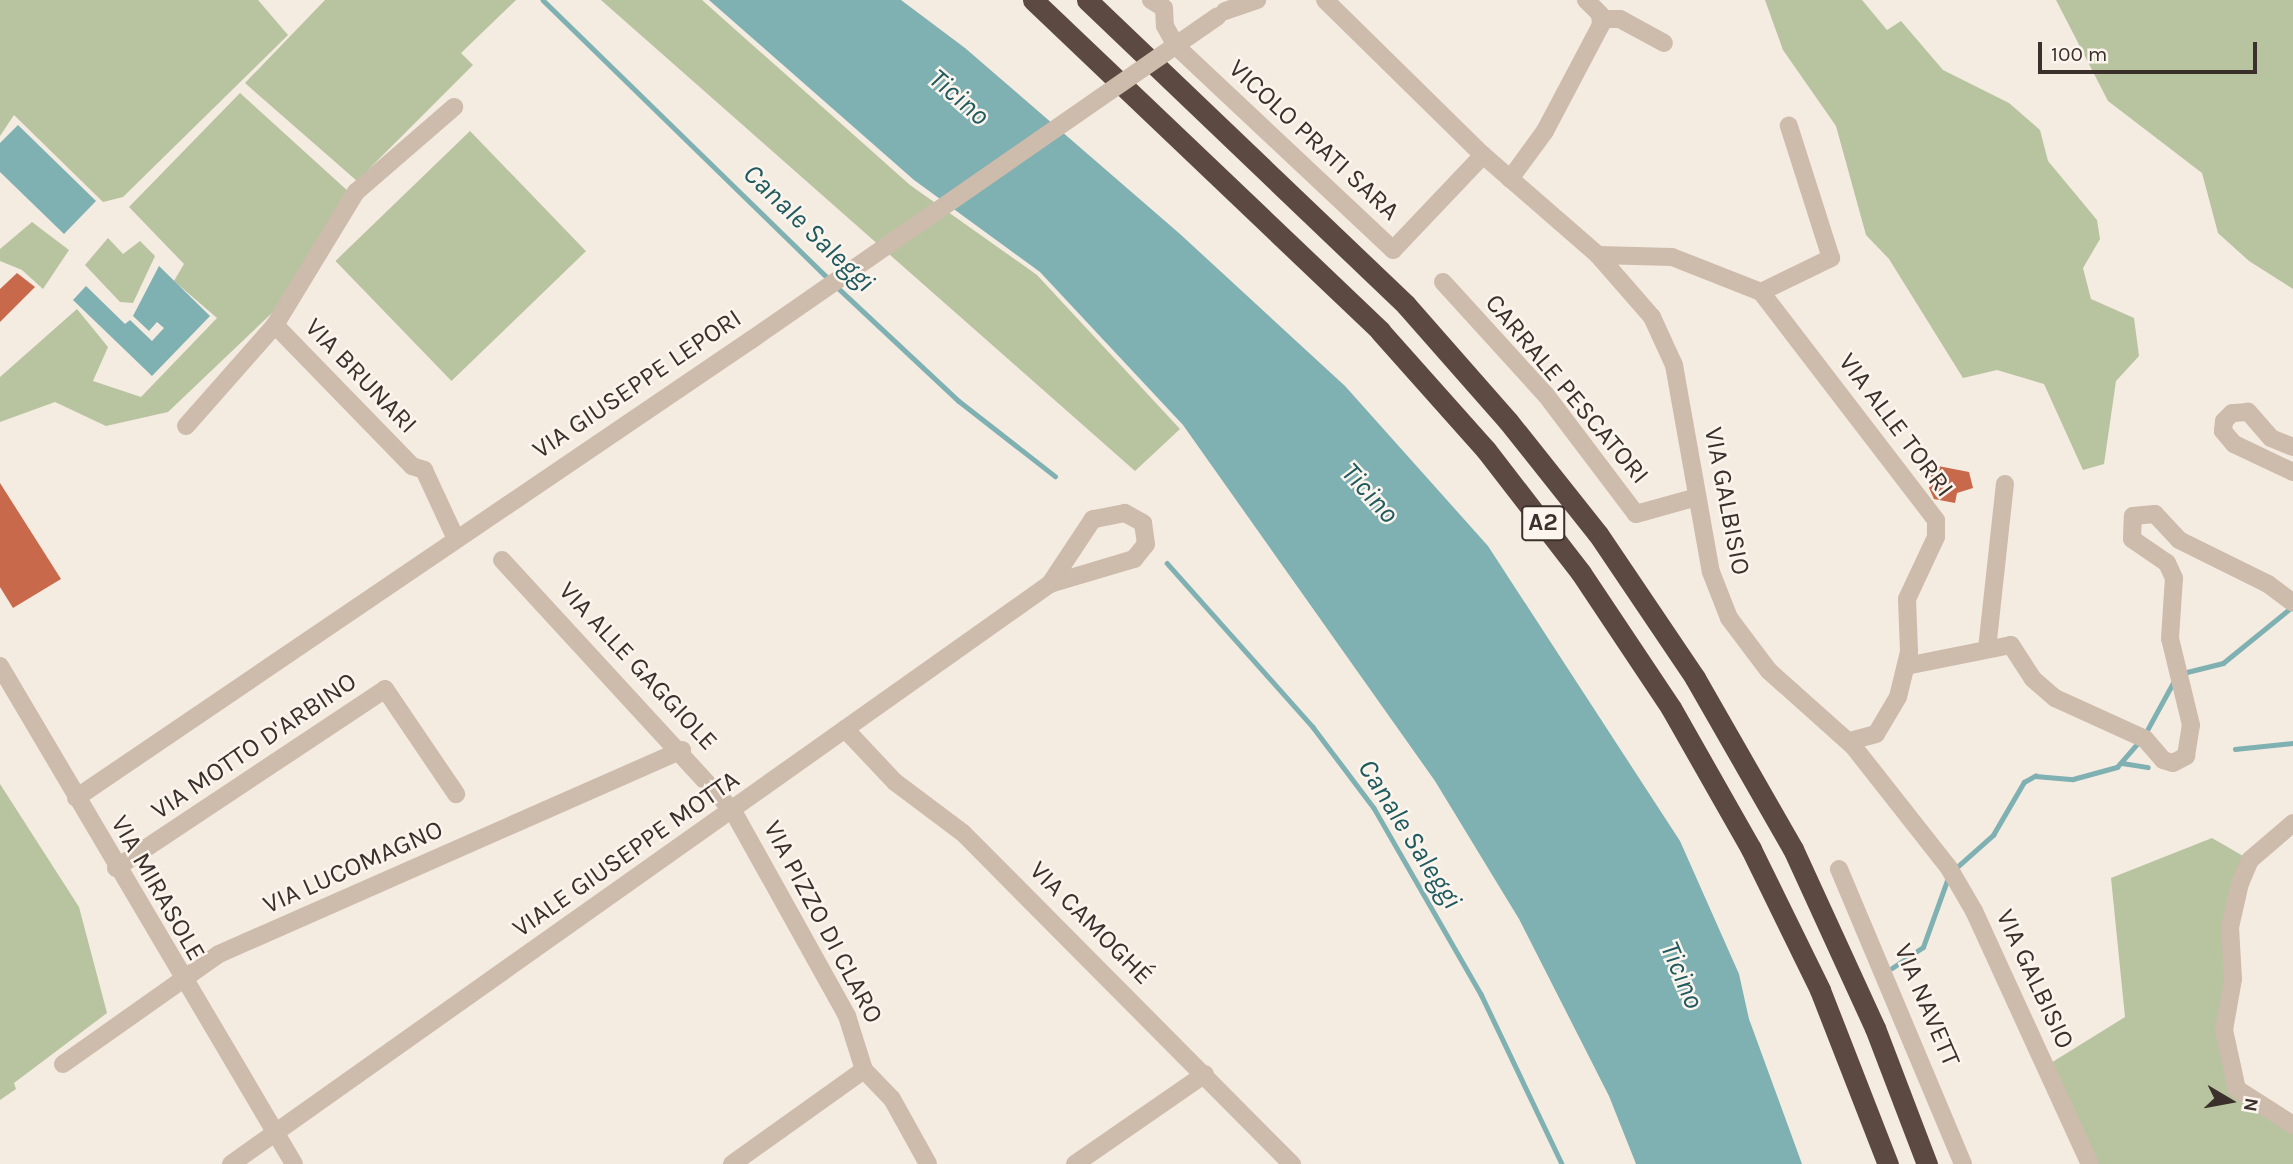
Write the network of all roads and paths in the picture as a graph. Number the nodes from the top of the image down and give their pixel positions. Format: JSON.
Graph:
{"nodes":[{"id":1,"x":1033,"y":0,"type":"edge"},
{"id":2,"x":1087,"y":0,"type":"edge"},
{"id":3,"x":1151,"y":0,"type":"edge"},
{"id":4,"x":1257,"y":0,"type":"edge"},
{"id":5,"x":1325,"y":0,"type":"edge"},
{"id":6,"x":1586,"y":0,"type":"edge"},
{"id":7,"x":1225,"y":9,"type":"edge"},
{"id":8,"x":1603,"y":19,"type":"junction"},
{"id":9,"x":1664,"y":43,"type":"dead end"},
{"id":10,"x":454,"y":107,"type":"dead end"},
{"id":11,"x":1789,"y":126,"type":"dead end"},
{"id":12,"x":1483,"y":155,"type":"junction"},
{"id":13,"x":1510,"y":179,"type":"junction"},
{"id":14,"x":1598,"y":255,"type":"junction"},
{"id":15,"x":1443,"y":282,"type":"dead end"},
{"id":16,"x":1761,"y":292,"type":"junction"},
{"id":17,"x":275,"y":325,"type":"junction"},
{"id":18,"x":186,"y":426,"type":"dead end"},
{"id":19,"x":2293,"y":447,"type":"edge"},
{"id":20,"x":2293,"y":472,"type":"edge"},
{"id":21,"x":2005,"y":484,"type":"dead end"},
{"id":22,"x":1697,"y":497,"type":"junction"},
{"id":23,"x":456,"y":539,"type":"junction"},
{"id":24,"x":502,"y":560,"type":"dead end"},
{"id":25,"x":1050,"y":584,"type":"junction"},
{"id":26,"x":2292,"y":602,"type":"edge"},
{"id":27,"x":1987,"y":649,"type":"junction"},
{"id":28,"x":0,"y":666,"type":"edge"},
{"id":29,"x":1906,"y":666,"type":"junction"},
{"id":30,"x":845,"y":729,"type":"junction"},
{"id":31,"x":1849,"y":741,"type":"junction"},
{"id":32,"x":682,"y":750,"type":"junction"},
{"id":33,"x":456,"y":794,"type":"dead end"},
{"id":34,"x":76,"y":799,"type":"junction"},
{"id":35,"x":733,"y":811,"type":"junction"},
{"id":36,"x":2293,"y":823,"type":"edge"},
{"id":37,"x":116,"y":868,"type":"junction"},
{"id":38,"x":1839,"y":869,"type":"dead end"},
{"id":39,"x":181,"y":980,"type":"junction"},
{"id":40,"x":63,"y":1064,"type":"dead end"},
{"id":41,"x":864,"y":1070,"type":"junction"},
{"id":42,"x":1205,"y":1074,"type":"junction"},
{"id":43,"x":2293,"y":1125,"type":"edge"},
{"id":44,"x":272,"y":1135,"type":"junction"},
{"id":45,"x":231,"y":1164,"type":"edge"},
{"id":46,"x":294,"y":1164,"type":"edge"},
{"id":47,"x":732,"y":1164,"type":"edge"},
{"id":48,"x":928,"y":1164,"type":"edge"},
{"id":49,"x":1075,"y":1164,"type":"edge"},
{"id":50,"x":1292,"y":1164,"type":"edge"},
{"id":51,"x":1888,"y":1164,"type":"edge"},
{"id":52,"x":1927,"y":1164,"type":"edge"},
{"id":53,"x":1963,"y":1164,"type":"edge"},
{"id":54,"x":2090,"y":1164,"type":"edge"}],
"edges":[{"from":1,"to":51,"type":"highway","number":"A2"},
{"from":2,"to":52,"type":"highway","number":"A2"},
{"from":3,"to":12,"type":"street","name":"VICOLO PRATI SARA"},
{"from":4,"to":7,"type":"street","name":"VIA GIUSEPPE LEPORI"},
{"from":5,"to":12,"type":"street","name":"VIA GALBISIO"},
{"from":6,"to":8,"type":"street"},
{"from":7,"to":23,"type":"street","name":"VIA GIUSEPPE LEPORI","bridge":true},
{"from":8,"to":9,"type":"street"},
{"from":8,"to":13,"type":"street"},
{"from":10,"to":17,"type":"street"},
{"from":11,"to":16,"type":"street"},
{"from":12,"to":13,"type":"street","name":"VIA GALBISIO"},
{"from":13,"to":14,"type":"street","name":"VIA GALBISIO"},
{"from":14,"to":16,"type":"street"},
{"from":14,"to":22,"type":"street","name":"VIA GALBISIO"},
{"from":15,"to":22,"type":"street","name":"CARRALE PESCATORI"},
{"from":16,"to":29,"type":"street","name":"VIA ALLE TORRI"},
{"from":17,"to":18,"type":"street","name":"VIA BRUNARI"},
{"from":17,"to":23,"type":"street","name":"VIA BRUNARI"},
{"from":19,"to":20,"type":"street"},
{"from":21,"to":27,"type":"street"},
{"from":22,"to":31,"type":"street","name":"VIA GALBISIO"},
{"from":23,"to":34,"type":"street","name":"VIA GIUSEPPE LEPORI"},
{"from":24,"to":32,"type":"street","name":"VIA ALLE GAGGIOLE"},
{"from":25,"to":25,"type":"street","name":"VIALE GIUSEPPE MOTTA"},
{"from":25,"to":30,"type":"street","name":"VIALE GIUSEPPE MOTTA"},
{"from":26,"to":27,"type":"street"},
{"from":27,"to":29,"type":"street"},
{"from":28,"to":34,"type":"street","name":"VIA MIRASOLE"},
{"from":29,"to":31,"type":"street","name":"VIA ALLE TORRI"},
{"from":30,"to":35,"type":"street","name":"VIALE GIUSEPPE MOTTA"},
{"from":30,"to":42,"type":"street","name":"VIA CAMOGHÉ"},
{"from":31,"to":54,"type":"street","name":"VIA GALBISIO"},
{"from":32,"to":35,"type":"street","name":"VIA ALLE GAGGIOLE"},
{"from":32,"to":39,"type":"street","name":"VIA LUCOMAGNO"},
{"from":33,"to":37,"type":"street","name":"VIA MOTTO D'ARBINO"},
{"from":34,"to":37,"type":"street","name":"VIA MIRASOLE"},
{"from":35,"to":41,"type":"street","name":"VIA PIZZO DI CLARO"},
{"from":35,"to":44,"type":"street","name":"VIALE GIUSEPPE MOTTA"},
{"from":36,"to":43,"type":"street"},
{"from":37,"to":39,"type":"street","name":"VIA MIRASOLE"},
{"from":38,"to":53,"type":"street","name":"VIA NAVETT"},
{"from":39,"to":40,"type":"street","name":"VIA LUCOMAGNO"},
{"from":39,"to":44,"type":"street","name":"VIA MIRASOLE"},
{"from":41,"to":47,"type":"street"},
{"from":41,"to":48,"type":"street","name":"VIA PIZZO DI CLARO"},
{"from":42,"to":49,"type":"street"},
{"from":42,"to":50,"type":"street","name":"VIA CAMOGHÉ"},
{"from":44,"to":45,"type":"street","name":"VIALE GIUSEPPE MOTTA"},
{"from":44,"to":46,"type":"street","name":"VIA MIRASOLE"}]}
